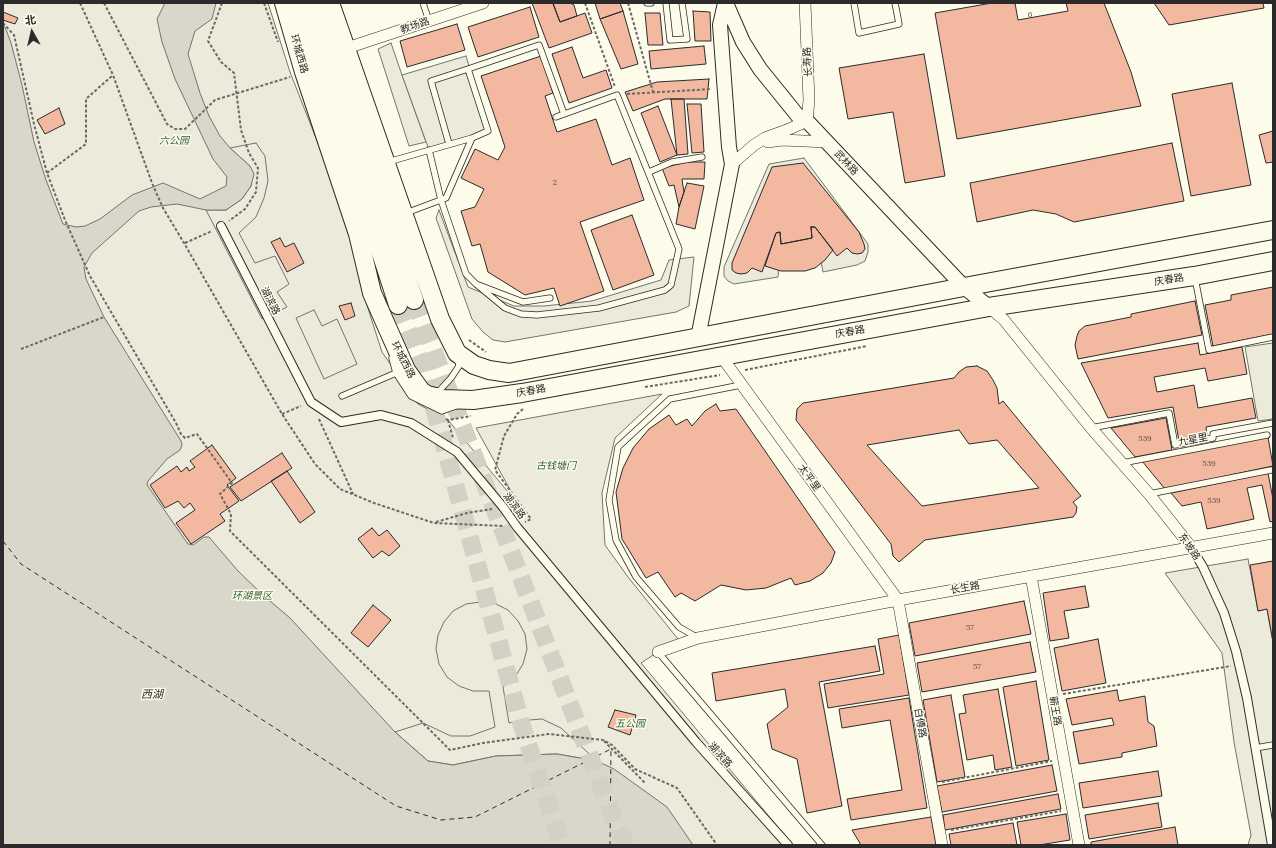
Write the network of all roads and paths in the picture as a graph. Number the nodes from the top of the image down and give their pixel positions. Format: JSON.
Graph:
{"nodes":[{"id":1,"x":80,"y":3,"type":"edge"},
{"id":2,"x":104,"y":3,"type":"edge"},
{"id":3,"x":222,"y":3,"type":"edge"},
{"id":4,"x":284,"y":3,"type":"edge"},
{"id":5,"x":298,"y":3,"type":"edge"},
{"id":6,"x":315,"y":3,"type":"edge"},
{"id":7,"x":330,"y":3,"type":"edge"},
{"id":8,"x":423,"y":3,"type":"edge"},
{"id":9,"x":482,"y":3,"type":"edge"},
{"id":10,"x":585,"y":3,"type":"edge"},
{"id":11,"x":628,"y":3,"type":"edge"},
{"id":12,"x":647,"y":3,"type":"edge"},
{"id":13,"x":651,"y":3,"type":"edge"},
{"id":14,"x":666,"y":3,"type":"edge"},
{"id":15,"x":682,"y":3,"type":"edge"},
{"id":16,"x":725,"y":3,"type":"edge"},
{"id":17,"x":805,"y":3,"type":"edge"},
{"id":18,"x":854,"y":3,"type":"edge"},
{"id":19,"x":895,"y":3,"type":"edge"},
{"id":20,"x":429,"y":21,"type":"junction"},
{"id":21,"x":3,"y":23,"type":"edge"},
{"id":22,"x":347,"y":48,"type":"junction"},
{"id":23,"x":468,"y":68,"type":"junction"},
{"id":24,"x":113,"y":75,"type":"junction"},
{"id":25,"x":292,"y":76,"type":"dead end"},
{"id":26,"x":724,"y":88,"type":"junction"},
{"id":27,"x":653,"y":92,"type":"junction"},
{"id":28,"x":236,"y":94,"type":"junction"},
{"id":29,"x":618,"y":95,"type":"junction"},
{"id":30,"x":564,"y":114,"type":"junction"},
{"id":31,"x":556,"y":117,"type":"dead end"},
{"id":32,"x":807,"y":121,"type":"junction"},
{"id":33,"x":472,"y":138,"type":"junction"},
{"id":34,"x":827,"y":142,"type":"junction"},
{"id":35,"x":449,"y":144,"type":"junction"},
{"id":36,"x":754,"y":145,"type":"junction"},
{"id":37,"x":429,"y":150,"type":"junction"},
{"id":38,"x":702,"y":157,"type":"dead end"},
{"id":39,"x":386,"y":162,"type":"junction"},
{"id":40,"x":732,"y":164,"type":"junction"},
{"id":41,"x":649,"y":172,"type":"junction"},
{"id":42,"x":47,"y":173,"type":"junction"},
{"id":43,"x":441,"y":200,"type":"junction"},
{"id":44,"x":163,"y":208,"type":"dead end"},
{"id":45,"x":403,"y":214,"type":"junction"},
{"id":46,"x":221,"y":226,"type":"junction"},
{"id":47,"x":1273,"y":230,"type":"edge"},
{"id":48,"x":184,"y":243,"type":"dead end"},
{"id":49,"x":1273,"y":261,"type":"edge"},
{"id":50,"x":1194,"y":276,"type":"junction"},
{"id":51,"x":476,"y":284,"type":"junction"},
{"id":52,"x":964,"y":287,"type":"junction"},
{"id":53,"x":372,"y":293,"type":"junction"},
{"id":54,"x":550,"y":298,"type":"dead end"},
{"id":55,"x":989,"y":307,"type":"junction"},
{"id":56,"x":104,"y":317,"type":"dead end"},
{"id":57,"x":1273,"y":337,"type":"edge"},
{"id":58,"x":698,"y":338,"type":"junction"},
{"id":59,"x":387,"y":344,"type":"dead end"},
{"id":60,"x":21,"y":349,"type":"dead end"},
{"id":61,"x":390,"y":351,"type":"dead end"},
{"id":62,"x":457,"y":353,"type":"junction"},
{"id":63,"x":721,"y":356,"type":"junction"},
{"id":64,"x":396,"y":372,"type":"junction"},
{"id":65,"x":741,"y":385,"type":"junction"},
{"id":66,"x":342,"y":396,"type":"dead end"},
{"id":67,"x":427,"y":396,"type":"junction"},
{"id":68,"x":473,"y":400,"type":"junction"},
{"id":69,"x":311,"y":402,"type":"junction"},
{"id":70,"x":525,"y":407,"type":"dead end"},
{"id":71,"x":282,"y":414,"type":"dead end"},
{"id":72,"x":1273,"y":423,"type":"edge"},
{"id":73,"x":1091,"y":428,"type":"junction"},
{"id":74,"x":1267,"y":434,"type":"dead end"},
{"id":75,"x":1122,"y":463,"type":"junction"},
{"id":76,"x":1271,"y":470,"type":"dead end"},
{"id":77,"x":1149,"y":494,"type":"junction"},
{"id":78,"x":354,"y":495,"type":"dead end"},
{"id":79,"x":503,"y":507,"type":"junction"},
{"id":80,"x":531,"y":519,"type":"dead end"},
{"id":81,"x":434,"y":523,"type":"dead end"},
{"id":82,"x":1273,"y":533,"type":"edge"},
{"id":83,"x":1191,"y":547,"type":"junction"},
{"id":84,"x":1030,"y":576,"type":"junction"},
{"id":85,"x":898,"y":600,"type":"junction"},
{"id":86,"x":698,"y":638,"type":"junction"},
{"id":87,"x":658,"y":652,"type":"joint"},
{"id":88,"x":1239,"y":665,"type":"junction"},
{"id":89,"x":1052,"y":696,"type":"junction"},
{"id":90,"x":603,"y":740,"type":"junction"},
{"id":91,"x":1273,"y":746,"type":"edge"},
{"id":92,"x":1255,"y":748,"type":"junction"},
{"id":93,"x":1064,"y":759,"type":"junction"},
{"id":94,"x":645,"y":783,"type":"dead end"},
{"id":95,"x":931,"y":784,"type":"junction"},
{"id":96,"x":1073,"y":809,"type":"junction"},
{"id":97,"x":940,"y":832,"type":"junction"},
{"id":98,"x":717,"y":845,"type":"edge"},
{"id":99,"x":788,"y":845,"type":"edge"},
{"id":100,"x":822,"y":845,"type":"edge"},
{"id":101,"x":942,"y":845,"type":"edge"},
{"id":102,"x":1079,"y":845,"type":"edge"},
{"id":103,"x":1272,"y":845,"type":"edge"}],
"edges":[{"from":1,"to":24,"type":"path"},
{"from":2,"to":28,"type":"path"},
{"from":3,"to":28,"type":"path"},
{"from":4,"to":53,"type":"main road","name":"环城西路"},
{"from":5,"to":6,"type":"main road","name":"环城西路"},
{"from":7,"to":22,"type":"main road"},
{"from":8,"to":20,"type":"lane"},
{"from":9,"to":20,"type":"street","name":"教场路"},
{"from":10,"to":29,"type":"path"},
{"from":11,"to":27,"type":"path"},
{"from":12,"to":13,"type":"lane"},
{"from":14,"to":15,"type":"lane"},
{"from":16,"to":26,"type":"street","name":"武林路"},
{"from":16,"to":32,"type":"street","name":"武林路"},
{"from":17,"to":32,"type":"street","name":"长寿路"},
{"from":18,"to":19,"type":"lane"},
{"from":20,"to":22,"type":"street","name":"教场路"},
{"from":21,"to":42,"type":"path"},
{"from":22,"to":39,"type":"main road"},
{"from":23,"to":30,"type":"lane"},
{"from":23,"to":33,"type":"lane"},
{"from":23,"to":35,"type":"lane"},
{"from":24,"to":42,"type":"path"},
{"from":24,"to":44,"type":"path"},
{"from":25,"to":28,"type":"path"},
{"from":26,"to":27,"type":"path"},
{"from":26,"to":40,"type":"street","name":"武林路"},
{"from":27,"to":29,"type":"path"},
{"from":28,"to":46,"type":"path"},
{"from":29,"to":30,"type":"lane"},
{"from":29,"to":41,"type":"lane"},
{"from":30,"to":31,"type":"lane"},
{"from":32,"to":34,"type":"street","name":"武林路"},
{"from":32,"to":36,"type":"street"},
{"from":33,"to":35,"type":"lane"},
{"from":33,"to":43,"type":"lane"},
{"from":34,"to":36,"type":"street"},
{"from":34,"to":52,"type":"street","name":"武林路"},
{"from":35,"to":37,"type":"lane"},
{"from":36,"to":40,"type":"street"},
{"from":37,"to":39,"type":"lane"},
{"from":37,"to":43,"type":"lane"},
{"from":38,"to":41,"type":"lane"},
{"from":39,"to":45,"type":"main road"},
{"from":40,"to":58,"type":"street","name":"武林路"},
{"from":41,"to":51,"type":"lane"},
{"from":42,"to":90,"type":"path"},
{"from":43,"to":45,"type":"lane"},
{"from":43,"to":51,"type":"lane"},
{"from":45,"to":62,"type":"main road"},
{"from":46,"to":48,"type":"path"},
{"from":46,"to":69,"type":"street","name":"湖滨路"},
{"from":47,"to":52,"type":"main road"},
{"from":49,"to":50,"type":"main road","name":"庆春路"},
{"from":50,"to":55,"type":"main road","name":"庆春路"},
{"from":50,"to":57,"type":"lane"},
{"from":51,"to":54,"type":"lane"},
{"from":52,"to":55,"type":"street","name":"武林路"},
{"from":52,"to":58,"type":"main road"},
{"from":53,"to":59,"type":"lane"},
{"from":53,"to":67,"type":"main road","name":"环城西路"},
{"from":55,"to":63,"type":"main road","name":"庆春路"},
{"from":55,"to":73,"type":"street","name":"东坡路"},
{"from":56,"to":60,"type":"path"},
{"from":58,"to":62,"type":"main road"},
{"from":61,"to":64,"type":"lane"},
{"from":62,"to":67,"type":"lane"},
{"from":63,"to":65,"type":"street","name":"太平里"},
{"from":63,"to":68,"type":"main road","name":"庆春路"},
{"from":64,"to":66,"type":"lane"},
{"from":64,"to":68,"type":"lane"},
{"from":65,"to":85,"type":"street","name":"太平里"},
{"from":65,"to":86,"type":"lane"},
{"from":67,"to":68,"type":"main road","name":"庆春路"},
{"from":69,"to":71,"type":"path"},
{"from":69,"to":78,"type":"path"},
{"from":69,"to":79,"type":"street","name":"湖滨路"},
{"from":70,"to":80,"type":"path"},
{"from":72,"to":73,"type":"lane"},
{"from":73,"to":75,"type":"street","name":"东坡路"},
{"from":74,"to":75,"type":"lane","name":"九星里"},
{"from":75,"to":77,"type":"street","name":"东坡路"},
{"from":76,"to":77,"type":"lane"},
{"from":77,"to":83,"type":"street","name":"东坡路"},
{"from":79,"to":81,"type":"path"},
{"from":79,"to":99,"type":"street","name":"湖滨路"},
{"from":82,"to":83,"type":"street","name":"长生路"},
{"from":83,"to":84,"type":"street","name":"长生路"},
{"from":83,"to":88,"type":"street","name":"东坡路"},
{"from":84,"to":85,"type":"street","name":"长生路"},
{"from":84,"to":89,"type":"street","name":"蕲王路"},
{"from":85,"to":86,"type":"street","name":"长生路"},
{"from":85,"to":95,"type":"street","name":"白傅路"},
{"from":86,"to":87,"type":"street","name":"长生路"},
{"from":87,"to":100,"type":"lane"},
{"from":88,"to":89,"type":"path"},
{"from":88,"to":92,"type":"street","name":"东坡路"},
{"from":89,"to":93,"type":"street","name":"蕲王路"},
{"from":90,"to":94,"type":"path"},
{"from":90,"to":98,"type":"path"},
{"from":91,"to":92,"type":"lane"},
{"from":92,"to":103,"type":"street","name":"东坡路"},
{"from":93,"to":95,"type":"path"},
{"from":93,"to":96,"type":"street","name":"蕲王路"},
{"from":95,"to":97,"type":"street","name":"白傅路"},
{"from":96,"to":97,"type":"path"},
{"from":96,"to":102,"type":"street","name":"蕲王路"},
{"from":97,"to":101,"type":"street","name":"白傅路"}]}
